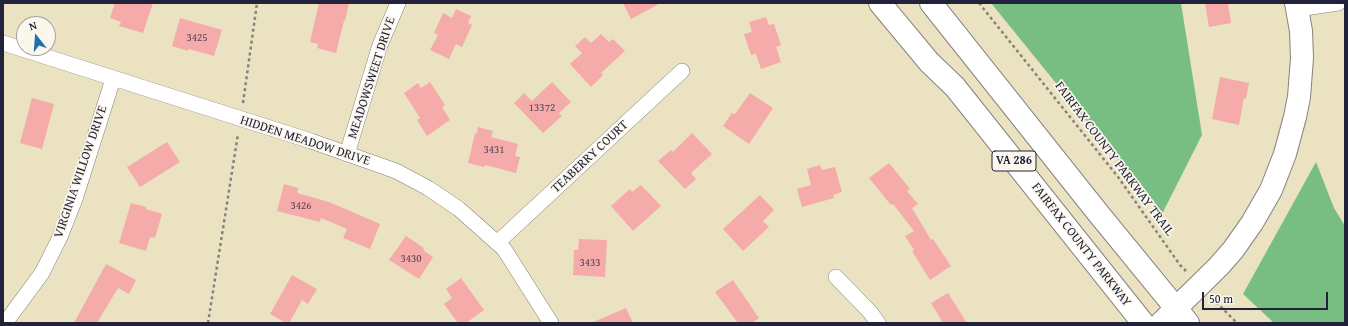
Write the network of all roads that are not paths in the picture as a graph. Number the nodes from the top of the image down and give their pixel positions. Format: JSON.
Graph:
{"nodes":[{"id":1,"x":398,"y":3,"type":"edge"},
{"id":2,"x":880,"y":3,"type":"edge"},
{"id":3,"x":931,"y":3,"type":"edge"},
{"id":4,"x":1338,"y":3,"type":"edge"},
{"id":5,"x":1297,"y":6,"type":"edge"},
{"id":6,"x":3,"y":43,"type":"edge"},
{"id":7,"x":682,"y":72,"type":"dead end"},
{"id":8,"x":113,"y":79,"type":"junction"},
{"id":9,"x":347,"y":154,"type":"junction"},
{"id":10,"x":497,"y":243,"type":"junction"},
{"id":11,"x":836,"y":277,"type":"dead end"},
{"id":12,"x":1175,"y":318,"type":"edge"},
{"id":13,"x":6,"y":323,"type":"edge"},
{"id":14,"x":551,"y":323,"type":"edge"},
{"id":15,"x":878,"y":323,"type":"edge"},
{"id":16,"x":1143,"y":323,"type":"edge"}],
"edges":[{"from":1,"to":9,"type":"street","name":"MEADOWSWEET DRIVE"},
{"from":2,"to":16,"type":"main road","name":"FAIRFAX COUNTY PARKWAY","number":"VA 286"},
{"from":3,"to":12,"type":"main road","number":"VA 286"},
{"from":4,"to":5,"type":"street"},
{"from":5,"to":12,"type":"main road"},
{"from":6,"to":8,"type":"street","name":"HIDDEN MEADOW DRIVE"},
{"from":7,"to":10,"type":"street","name":"TEABERRY COURT"},
{"from":8,"to":9,"type":"street","name":"HIDDEN MEADOW DRIVE"},
{"from":8,"to":13,"type":"street","name":"VIRGINIA WILLOW DRIVE"},
{"from":9,"to":10,"type":"street","name":"HIDDEN MEADOW DRIVE"},
{"from":10,"to":14,"type":"street","name":"HIDDEN MEADOW DRIVE"},
{"from":11,"to":15,"type":"street"}]}
